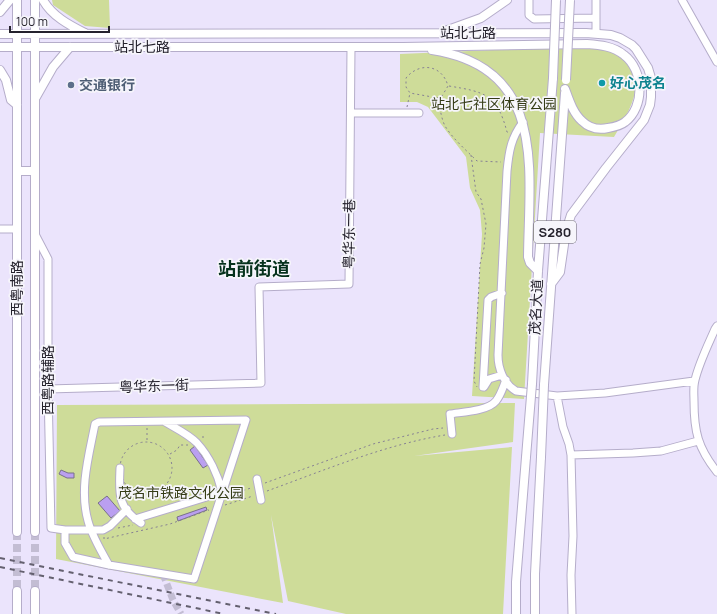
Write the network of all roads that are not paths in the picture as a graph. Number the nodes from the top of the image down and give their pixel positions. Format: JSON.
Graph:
{"nodes":[{"id":1,"x":10,"y":0,"type":"edge"},
{"id":2,"x":17,"y":0,"type":"edge"},
{"id":3,"x":35,"y":0,"type":"edge"},
{"id":4,"x":43,"y":0,"type":"edge"},
{"id":5,"x":506,"y":0,"type":"edge"},
{"id":6,"x":529,"y":0,"type":"edge"},
{"id":7,"x":556,"y":0,"type":"edge"},
{"id":8,"x":570,"y":0,"type":"edge"},
{"id":9,"x":596,"y":0,"type":"edge"},
{"id":10,"x":682,"y":0,"type":"edge"},
{"id":11,"x":0,"y":12,"type":"edge"},
{"id":12,"x":596,"y":18,"type":"junction"},
{"id":13,"x":440,"y":33,"type":"junction"},
{"id":14,"x":596,"y":33,"type":"junction"},
{"id":15,"x":0,"y":34,"type":"edge"},
{"id":16,"x":17,"y":34,"type":"junction"},
{"id":17,"x":35,"y":34,"type":"junction"},
{"id":18,"x":87,"y":34,"type":"junction"},
{"id":19,"x":190,"y":34,"type":"junction"},
{"id":20,"x":298,"y":34,"type":"junction"},
{"id":21,"x":17,"y":45,"type":"junction"},
{"id":22,"x":35,"y":45,"type":"junction"},
{"id":23,"x":0,"y":47,"type":"edge"},
{"id":24,"x":70,"y":47,"type":"junction"},
{"id":25,"x":190,"y":47,"type":"junction"},
{"id":26,"x":298,"y":47,"type":"junction"},
{"id":27,"x":351,"y":47,"type":"junction"},
{"id":28,"x":403,"y":47,"type":"junction"},
{"id":29,"x":717,"y":62,"type":"edge"},
{"id":30,"x":0,"y":70,"type":"edge"},
{"id":31,"x":565,"y":89,"type":"junction"},
{"id":32,"x":35,"y":97,"type":"junction"},
{"id":33,"x":17,"y":105,"type":"junction"},
{"id":34,"x":351,"y":113,"type":"junction"},
{"id":35,"x":419,"y":113,"type":"dead end"},
{"id":36,"x":523,"y":122,"type":"junction"},
{"id":37,"x":17,"y":172,"type":"junction"},
{"id":38,"x":35,"y":172,"type":"junction"},
{"id":39,"x":0,"y":229,"type":"edge"},
{"id":40,"x":17,"y":229,"type":"junction"},
{"id":41,"x":35,"y":234,"type":"junction"},
{"id":42,"x":538,"y":271,"type":"junction"},
{"id":43,"x":551,"y":284,"type":"junction"},
{"id":44,"x":502,"y":293,"type":"junction"},
{"id":45,"x":717,"y":326,"type":"edge"},
{"id":46,"x":504,"y":377,"type":"junction"},
{"id":47,"x":694,"y":381,"type":"junction"},
{"id":48,"x":261,"y":383,"type":"joint"},
{"id":49,"x":48,"y":389,"type":"junction"},
{"id":50,"x":557,"y":396,"type":"junction"},
{"id":51,"x":165,"y":421,"type":"junction"},
{"id":52,"x":452,"y":430,"type":"road end"},
{"id":53,"x":698,"y":441,"type":"junction"},
{"id":54,"x":571,"y":455,"type":"junction"},
{"id":55,"x":120,"y":468,"type":"road end"},
{"id":56,"x":717,"y":472,"type":"edge"},
{"id":57,"x":258,"y":482,"type":"road end"},
{"id":58,"x":222,"y":494,"type":"junction"},
{"id":59,"x":261,"y":497,"type":"road end"},
{"id":60,"x":127,"y":510,"type":"junction"},
{"id":61,"x":91,"y":529,"type":"junction"},
{"id":62,"x":65,"y":530,"type":"junction"},
{"id":63,"x":17,"y":532,"type":"tunnel mouth"},
{"id":64,"x":35,"y":532,"type":"tunnel mouth"},
{"id":65,"x":109,"y":565,"type":"junction"},
{"id":66,"x":17,"y":590,"type":"tunnel mouth"},
{"id":67,"x":35,"y":591,"type":"tunnel mouth"},
{"id":68,"x":17,"y":614,"type":"edge"},
{"id":69,"x":35,"y":614,"type":"edge"},
{"id":70,"x":516,"y":614,"type":"edge"},
{"id":71,"x":535,"y":614,"type":"edge"},
{"id":72,"x":572,"y":614,"type":"edge"}],
"edges":[{"from":1,"to":11,"type":"main road"},
{"from":2,"to":16,"type":"main road","name":"西粤南路"},
{"from":3,"to":17,"type":"main road","name":"西粤南路"},
{"from":4,"to":18,"type":"main road"},
{"from":5,"to":13,"type":"main road"},
{"from":6,"to":12,"type":"street"},
{"from":7,"to":42,"type":"main road","name":"茂名大道","number":"S280","bridge":true},
{"from":8,"to":31,"type":"main road","name":"茂名大道","number":"S280","bridge":true},
{"from":9,"to":12,"type":"street"},
{"from":10,"to":29,"type":"street"},
{"from":12,"to":14,"type":"street"},
{"from":13,"to":14,"type":"main road","name":"站北七路"},
{"from":13,"to":20,"type":"main road","name":"站北七路"},
{"from":14,"to":43,"type":"main road","name":"站北七路"},
{"from":15,"to":16,"type":"main road","name":"站北七路"},
{"from":16,"to":17,"type":"main road","name":"站北七路"},
{"from":16,"to":21,"type":"main road","name":"西粤南路"},
{"from":17,"to":18,"type":"main road","name":"站北七路"},
{"from":17,"to":22,"type":"main road","name":"西粤南路"},
{"from":18,"to":19,"type":"main road","name":"站北七路"},
{"from":19,"to":20,"type":"main road","name":"站北七路"},
{"from":19,"to":25,"type":"main road"},
{"from":20,"to":26,"type":"main road"},
{"from":21,"to":22,"type":"main road","name":"站北七路"},
{"from":21,"to":23,"type":"main road","name":"站北七路"},
{"from":21,"to":33,"type":"main road","name":"西粤南路"},
{"from":22,"to":24,"type":"main road","name":"站北七路"},
{"from":22,"to":32,"type":"main road","name":"西粤南路"},
{"from":24,"to":25,"type":"main road","name":"站北七路"},
{"from":24,"to":32,"type":"main road"},
{"from":25,"to":26,"type":"main road","name":"站北七路"},
{"from":26,"to":27,"type":"main road","name":"站北七路"},
{"from":27,"to":28,"type":"main road","name":"站北七路"},
{"from":27,"to":34,"type":"street","name":"粤华东一巷"},
{"from":28,"to":31,"type":"main road","name":"站北七路"},
{"from":28,"to":36,"type":"main road"},
{"from":30,"to":33,"type":"main road"},
{"from":31,"to":43,"type":"main road","name":"茂名大道","number":"S280"},
{"from":32,"to":38,"type":"main road","name":"西粤南路"},
{"from":33,"to":37,"type":"main road","name":"西粤南路"},
{"from":34,"to":35,"type":"street"},
{"from":34,"to":48,"type":"street","name":"粤华东一巷"},
{"from":36,"to":42,"type":"main road"},
{"from":36,"to":44,"type":"street"},
{"from":37,"to":38,"type":"main road"},
{"from":37,"to":40,"type":"main road","name":"西粤南路"},
{"from":38,"to":41,"type":"main road","name":"西粤南路"},
{"from":39,"to":40,"type":"street"},
{"from":40,"to":63,"type":"main road","name":"西粤南路"},
{"from":41,"to":49,"type":"street","name":"西粤路辅路"},
{"from":41,"to":64,"type":"main road","name":"西粤南路"},
{"from":42,"to":70,"type":"main road","name":"茂名大道","number":"S280","bridge":true},
{"from":43,"to":71,"type":"main road","name":"茂名大道","number":"S280","bridge":true},
{"from":44,"to":46,"type":"street"},
{"from":44,"to":46,"type":"street"},
{"from":45,"to":47,"type":"street"},
{"from":46,"to":50,"type":"street"},
{"from":46,"to":52,"type":"street"},
{"from":47,"to":50,"type":"street"},
{"from":47,"to":53,"type":"street"},
{"from":48,"to":49,"type":"street","name":"粤华东一街"},
{"from":49,"to":62,"type":"street","name":"西粤路辅路"},
{"from":50,"to":54,"type":"street"},
{"from":51,"to":58,"type":"street"},
{"from":51,"to":58,"type":"street"},
{"from":51,"to":61,"type":"street"},
{"from":53,"to":54,"type":"street"},
{"from":53,"to":56,"type":"street"},
{"from":54,"to":72,"type":"street"},
{"from":55,"to":60,"type":"street"},
{"from":57,"to":59,"type":"street"},
{"from":58,"to":60,"type":"street"},
{"from":58,"to":65,"type":"street"},
{"from":60,"to":61,"type":"street"},
{"from":61,"to":62,"type":"street"},
{"from":61,"to":65,"type":"street"},
{"from":62,"to":65,"type":"street"},
{"from":66,"to":68,"type":"main road"},
{"from":67,"to":69,"type":"main road"}]}
